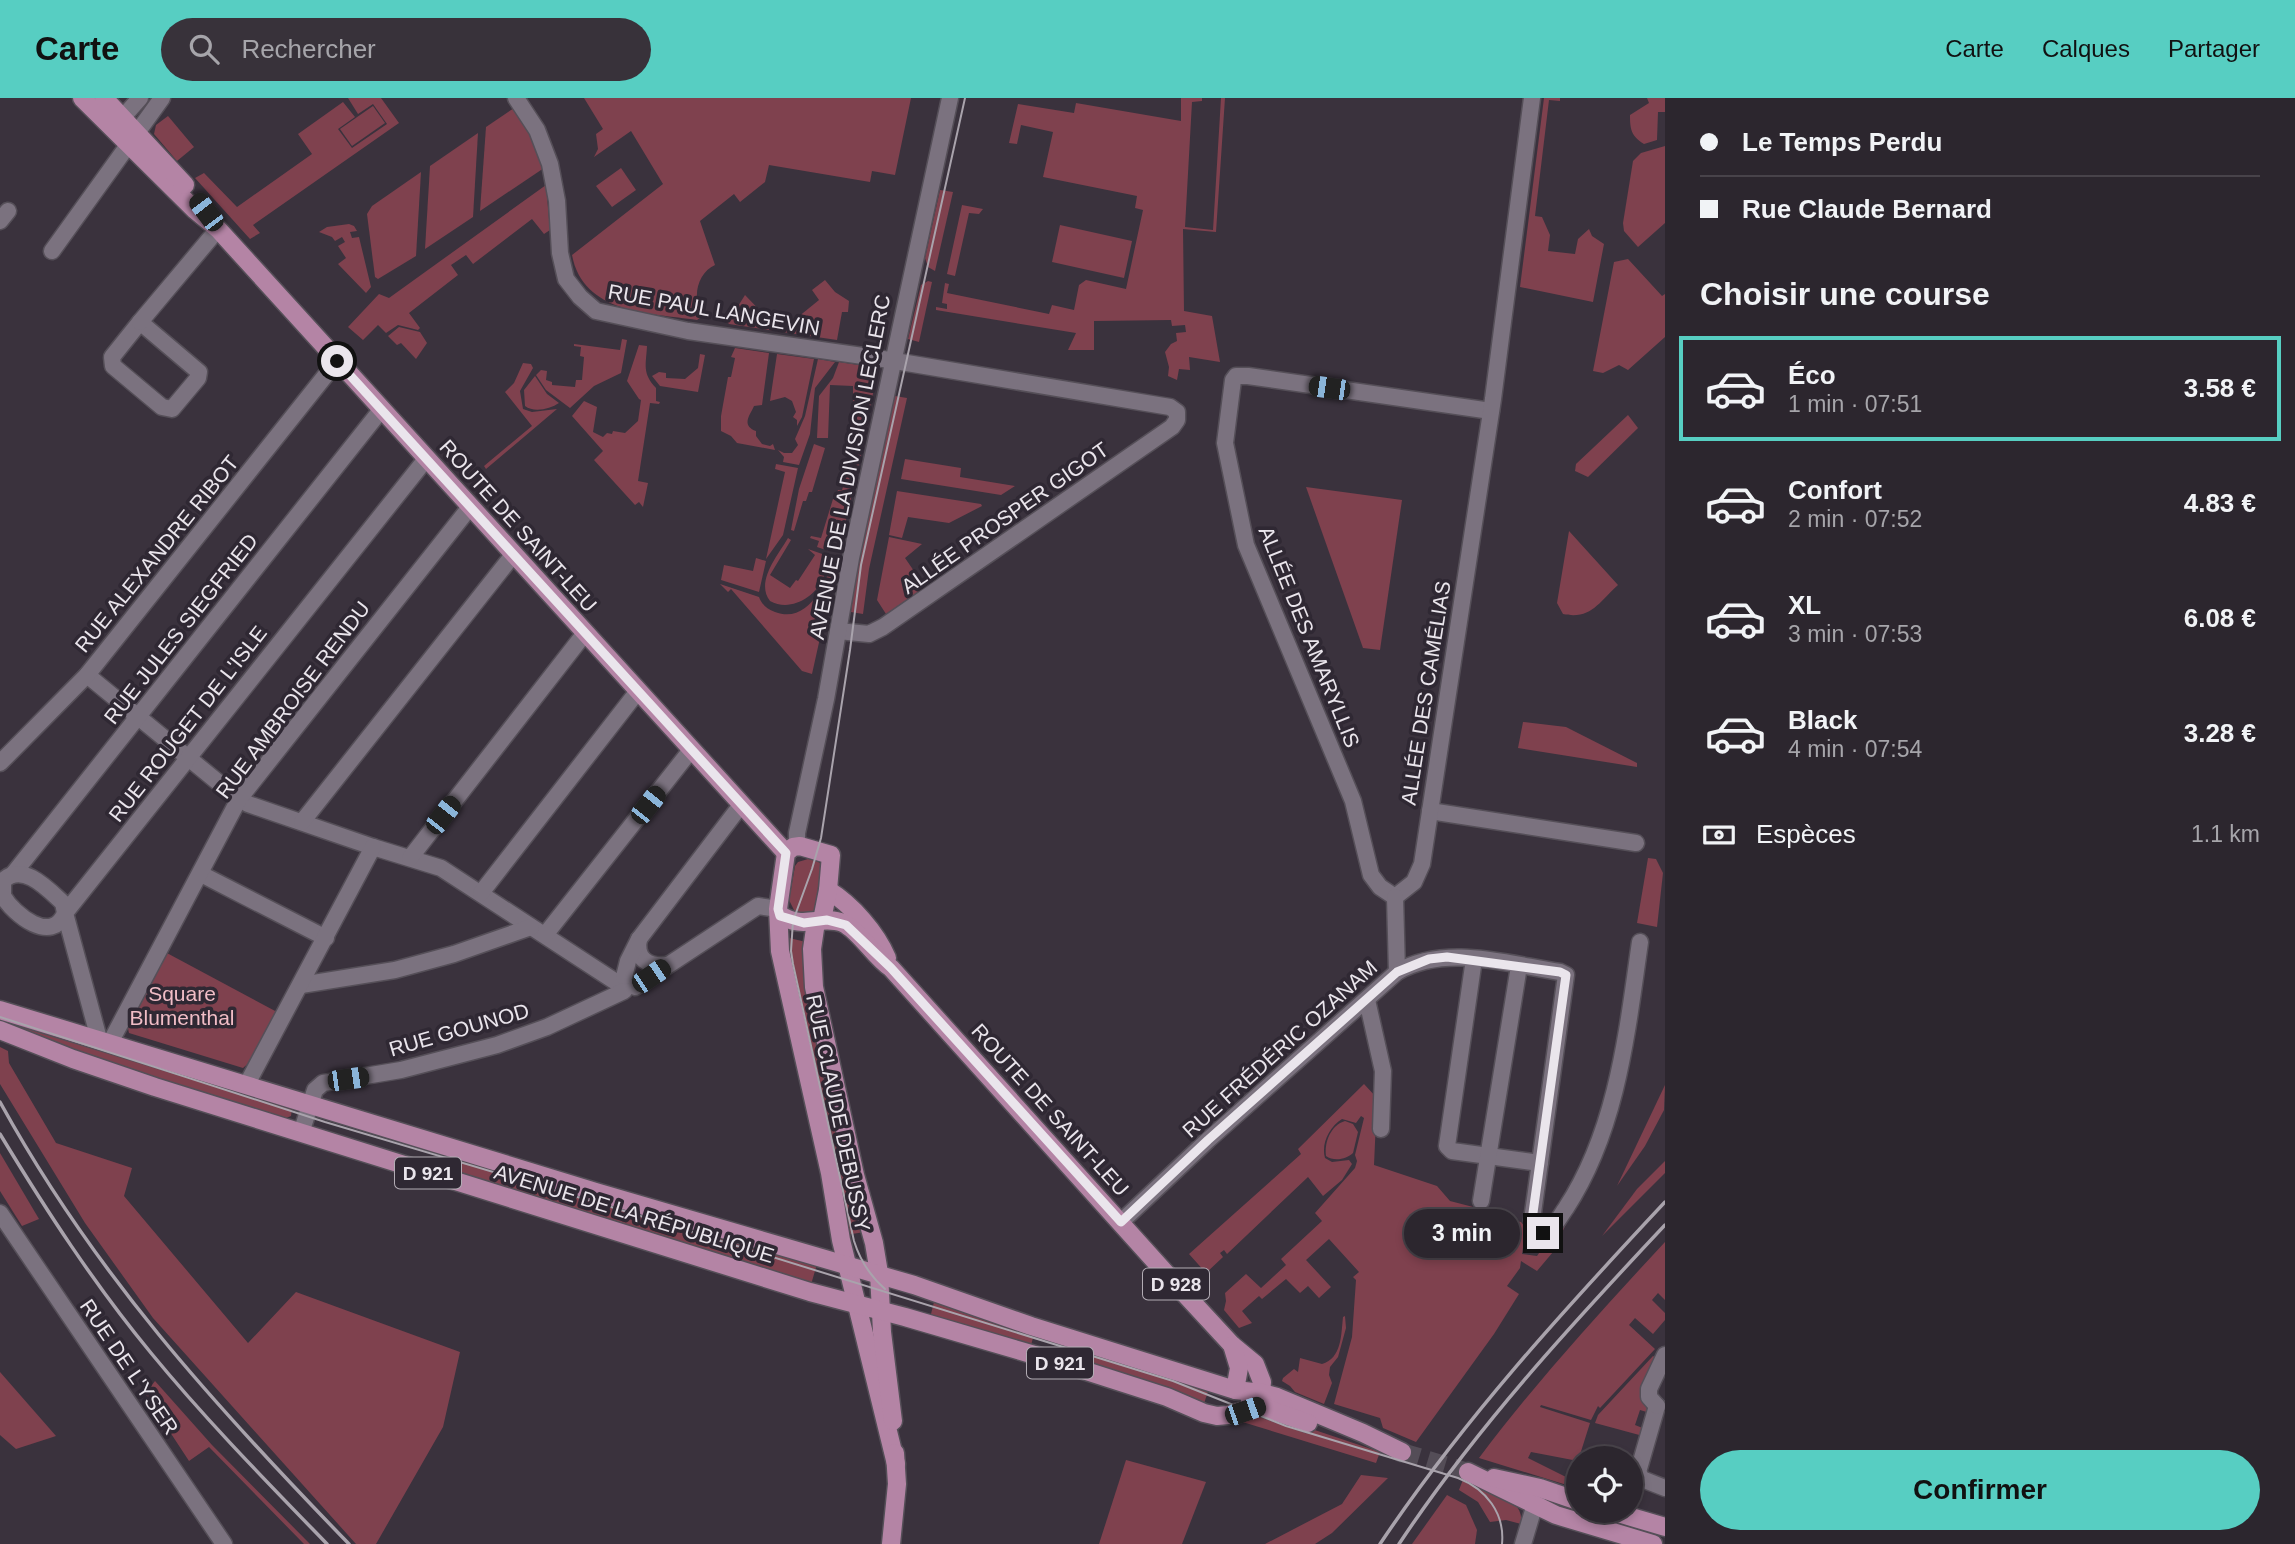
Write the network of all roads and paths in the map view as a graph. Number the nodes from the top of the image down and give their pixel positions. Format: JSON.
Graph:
{"nodes":[{"id":1,"x":82,"y":98,"type":"edge"},
{"id":2,"x":104,"y":98,"type":"edge"},
{"id":3,"x":140,"y":98,"type":"edge"},
{"id":4,"x":516,"y":98,"type":"edge"},
{"id":5,"x":950,"y":98,"type":"edge"},
{"id":6,"x":1532,"y":98,"type":"edge"},
{"id":7,"x":164,"y":100,"type":"edge"},
{"id":8,"x":118,"y":122,"type":"junction"},
{"id":9,"x":134,"y":138,"type":"junction"},
{"id":10,"x":218,"y":229,"type":"junction"},
{"id":11,"x":52,"y":251,"type":"dead end"},
{"id":12,"x":140,"y":322,"type":"junction"},
{"id":13,"x":337,"y":361,"type":"junction"},
{"id":14,"x":892,"y":361,"type":"junction"},
{"id":15,"x":381,"y":410,"type":"junction"},
{"id":16,"x":1175,"y":410,"type":"joint"},
{"id":17,"x":1491,"y":411,"type":"junction"},
{"id":18,"x":426,"y":459,"type":"junction"},
{"id":19,"x":470,"y":507,"type":"junction"},
{"id":20,"x":513,"y":555,"type":"junction"},
{"id":21,"x":838,"y":631,"type":"junction"},
{"id":22,"x":585,"y":633,"type":"junction"},
{"id":23,"x":87,"y":675,"type":"junction"},
{"id":24,"x":638,"y":691,"type":"junction"},
{"id":25,"x":138,"y":717,"type":"junction"},
{"id":26,"x":691,"y":750,"type":"junction"},
{"id":27,"x":189,"y":757,"type":"junction"},
{"id":28,"x":0,"y":764,"type":"edge"},
{"id":29,"x":239,"y":799,"type":"junction"},
{"id":30,"x":741,"y":805,"type":"junction"},
{"id":31,"x":1430,"y":811,"type":"junction"},
{"id":32,"x":302,"y":822,"type":"junction"},
{"id":33,"x":1636,"y":843,"type":"dead end"},
{"id":34,"x":373,"y":848,"type":"junction"},
{"id":35,"x":792,"y":849,"type":"junction"},
{"id":36,"x":410,"y":858,"type":"junction"},
{"id":37,"x":201,"y":874,"type":"junction"},
{"id":38,"x":6,"y":878,"type":"edge"},
{"id":39,"x":828,"y":890,"type":"junction"},
{"id":40,"x":481,"y":893,"type":"junction"},
{"id":41,"x":1395,"y":897,"type":"junction"},
{"id":42,"x":779,"y":912,"type":"junction"},
{"id":43,"x":65,"y":913,"type":"junction"},
{"id":44,"x":819,"y":921,"type":"junction"},
{"id":45,"x":538,"y":931,"type":"junction"},
{"id":46,"x":326,"y":938,"type":"junction"},
{"id":47,"x":639,"y":939,"type":"junction"},
{"id":48,"x":1640,"y":942,"type":"dead end"},
{"id":49,"x":1474,"y":959,"type":"junction"},
{"id":50,"x":667,"y":965,"type":"junction"},
{"id":51,"x":1519,"y":966,"type":"junction"},
{"id":52,"x":891,"y":968,"type":"junction"},
{"id":53,"x":1397,"y":972,"type":"junction"},
{"id":54,"x":301,"y":985,"type":"junction"},
{"id":55,"x":625,"y":985,"type":"junction"},
{"id":56,"x":1367,"y":1000,"type":"junction"},
{"id":57,"x":0,"y":1010,"type":"edge"},
{"id":58,"x":0,"y":1030,"type":"edge"},
{"id":59,"x":104,"y":1041,"type":"junction"},
{"id":60,"x":247,"y":1084,"type":"junction"},
{"id":61,"x":311,"y":1103,"type":"junction"},
{"id":62,"x":1381,"y":1129,"type":"dead end"},
{"id":63,"x":301,"y":1133,"type":"junction"},
{"id":64,"x":1488,"y":1156,"type":"junction"},
{"id":65,"x":1540,"y":1163,"type":"junction"},
{"id":66,"x":1481,"y":1201,"type":"dead end"},
{"id":67,"x":0,"y":1213,"type":"edge"},
{"id":68,"x":1121,"y":1222,"type":"junction"},
{"id":69,"x":847,"y":1265,"type":"junction"},
{"id":70,"x":879,"y":1275,"type":"junction"},
{"id":71,"x":860,"y":1313,"type":"junction"},
{"id":72,"x":881,"y":1318,"type":"junction"},
{"id":73,"x":1232,"y":1345,"type":"junction"},
{"id":74,"x":1665,"y":1355,"type":"edge"},
{"id":75,"x":1235,"y":1390,"type":"junction"},
{"id":76,"x":1261,"y":1399,"type":"junction"},
{"id":77,"x":1661,"y":1408,"type":"edge"},
{"id":78,"x":896,"y":1464,"type":"junction"},
{"id":79,"x":1540,"y":1488,"type":"junction"},
{"id":80,"x":1665,"y":1488,"type":"edge"},
{"id":81,"x":1566,"y":1497,"type":"edge"},
{"id":82,"x":1535,"y":1506,"type":"junction"},
{"id":83,"x":1643,"y":1520,"type":"edge"},
{"id":84,"x":1665,"y":1527,"type":"edge"},
{"id":85,"x":224,"y":1544,"type":"edge"},
{"id":86,"x":891,"y":1544,"type":"edge"},
{"id":87,"x":1523,"y":1544,"type":"edge"},
{"id":88,"x":1653,"y":1544,"type":"edge"}],
"edges":[{"from":1,"to":8,"type":"main road","name":"ROUTE DE SAINT-LEU"},
{"from":2,"to":8,"type":"main road","name":"ROUTE DE SAINT-LEU"},
{"from":3,"to":8,"type":"street"},
{"from":4,"to":14,"type":"street","name":"RUE PAUL LANGEVIN"},
{"from":5,"to":14,"type":"street","name":"AVENUE DE LA DIVISION LECLERC"},
{"from":6,"to":17,"type":"street","name":"ALLÉE DES CAMÉLIAS"},
{"from":7,"to":9,"type":"street"},
{"from":8,"to":9,"type":"main road","name":"ROUTE DE SAINT-LEU"},
{"from":9,"to":10,"type":"main road","name":"ROUTE DE SAINT-LEU"},
{"from":9,"to":11,"type":"street"},
{"from":10,"to":12,"type":"street"},
{"from":10,"to":13,"type":"main road","name":"ROUTE DE SAINT-LEU"},
{"from":12,"to":12,"type":"street"},
{"from":13,"to":15,"type":"main road","name":"ROUTE DE SAINT-LEU"},
{"from":13,"to":23,"type":"street","name":"RUE ALEXANDRE RIBOT"},
{"from":14,"to":16,"type":"street","name":"RUE PAUL LANGEVIN"},
{"from":14,"to":21,"type":"street","name":"AVENUE DE LA DIVISION LECLERC"},
{"from":15,"to":18,"type":"main road","name":"ROUTE DE SAINT-LEU"},
{"from":15,"to":25,"type":"street","name":"RUE JULES SIEGFRIED"},
{"from":16,"to":21,"type":"street","name":"ALLÉE PROSPER GIGOT"},
{"from":17,"to":31,"type":"street","name":"ALLÉE DES CAMÉLIAS"},
{"from":17,"to":41,"type":"street","name":"ALLÉE DES AMARYLLIS"},
{"from":18,"to":19,"type":"main road","name":"ROUTE DE SAINT-LEU"},
{"from":18,"to":27,"type":"street","name":"RUE ROUGET DE L'ISLE"},
{"from":19,"to":20,"type":"main road","name":"ROUTE DE SAINT-LEU"},
{"from":19,"to":29,"type":"street","name":"RUE AMBROISE RENDU"},
{"from":20,"to":22,"type":"main road","name":"ROUTE DE SAINT-LEU"},
{"from":20,"to":32,"type":"street"},
{"from":21,"to":35,"type":"street","name":"AVENUE DE LA DIVISION LECLERC"},
{"from":22,"to":24,"type":"main road","name":"ROUTE DE SAINT-LEU"},
{"from":22,"to":36,"type":"street"},
{"from":23,"to":25,"type":"street"},
{"from":23,"to":28,"type":"street","name":"RUE ALEXANDRE RIBOT"},
{"from":24,"to":26,"type":"main road","name":"ROUTE DE SAINT-LEU"},
{"from":24,"to":40,"type":"street"},
{"from":25,"to":27,"type":"street"},
{"from":25,"to":38,"type":"street","name":"RUE JULES SIEGFRIED"},
{"from":26,"to":30,"type":"main road","name":"ROUTE DE SAINT-LEU"},
{"from":26,"to":45,"type":"street"},
{"from":27,"to":29,"type":"street"},
{"from":27,"to":43,"type":"street","name":"RUE ROUGET DE L'ISLE"},
{"from":29,"to":32,"type":"street"},
{"from":29,"to":37,"type":"street","name":"RUE AMBROISE RENDU"},
{"from":30,"to":35,"type":"main road","name":"ROUTE DE SAINT-LEU"},
{"from":30,"to":47,"type":"street"},
{"from":31,"to":33,"type":"street"},
{"from":31,"to":41,"type":"street","name":"ALLÉE DES CAMÉLIAS"},
{"from":32,"to":34,"type":"street"},
{"from":34,"to":36,"type":"street"},
{"from":34,"to":46,"type":"street"},
{"from":35,"to":39,"type":"main road","name":"RUE CLAUDE DEBUSSY"},
{"from":35,"to":42,"type":"main road","name":"RUE CLAUDE DEBUSSY"},
{"from":36,"to":40,"type":"street"},
{"from":37,"to":46,"type":"street"},
{"from":37,"to":59,"type":"street","name":"RUE AMBROISE RENDU"},
{"from":38,"to":43,"type":"street"},
{"from":38,"to":43,"type":"street"},
{"from":39,"to":44,"type":"main road","name":"RUE CLAUDE DEBUSSY"},
{"from":39,"to":52,"type":"main road","name":"ROUTE DE SAINT-LEU","number":"D 928"},
{"from":40,"to":45,"type":"street"},
{"from":41,"to":53,"type":"street"},
{"from":42,"to":44,"type":"main road","number":"D 928"},
{"from":42,"to":50,"type":"street","name":"RUE GOUNOD"},
{"from":42,"to":69,"type":"main road","name":"RUE CLAUDE DEBUSSY"},
{"from":43,"to":59,"type":"street"},
{"from":44,"to":52,"type":"main road","name":"ROUTE DE SAINT-LEU","number":"D 928"},
{"from":44,"to":70,"type":"main road","name":"RUE CLAUDE DEBUSSY"},
{"from":45,"to":54,"type":"street"},
{"from":45,"to":55,"type":"street"},
{"from":46,"to":54,"type":"street"},
{"from":47,"to":50,"type":"street"},
{"from":47,"to":55,"type":"street"},
{"from":48,"to":65,"type":"street"},
{"from":49,"to":51,"type":"street","name":"RUE FRÉDÉRIC OZANAM"},
{"from":49,"to":53,"type":"street","name":"RUE FRÉDÉRIC OZANAM"},
{"from":49,"to":64,"type":"street"},
{"from":50,"to":55,"type":"street","name":"RUE GOUNOD"},
{"from":51,"to":64,"type":"street"},
{"from":51,"to":65,"type":"street","name":"RUE FRÉDÉRIC OZANAM"},
{"from":52,"to":68,"type":"main road","name":"ROUTE DE SAINT-LEU","number":"D 928"},
{"from":53,"to":56,"type":"street","name":"RUE FRÉDÉRIC OZANAM"},
{"from":54,"to":60,"type":"street"},
{"from":55,"to":61,"type":"street","name":"RUE GOUNOD"},
{"from":56,"to":62,"type":"street"},
{"from":56,"to":68,"type":"street","name":"RUE FRÉDÉRIC OZANAM"},
{"from":57,"to":59,"type":"main road","name":"AVENUE DE LA RÉPUBLIQUE","number":"D 921"},
{"from":58,"to":63,"type":"main road","name":"AVENUE DE LA RÉPUBLIQUE","number":"D 921"},
{"from":59,"to":60,"type":"main road","name":"AVENUE DE LA RÉPUBLIQUE","number":"D 921"},
{"from":60,"to":61,"type":"main road","name":"AVENUE DE LA RÉPUBLIQUE","number":"D 921"},
{"from":61,"to":63,"type":"street"},
{"from":61,"to":69,"type":"main road","name":"AVENUE DE LA RÉPUBLIQUE","number":"D 921"},
{"from":63,"to":71,"type":"main road","name":"AVENUE DE LA RÉPUBLIQUE","number":"D 921"},
{"from":64,"to":65,"type":"street"},
{"from":64,"to":66,"type":"street"},
{"from":67,"to":85,"type":"street","name":"RUE DE L'YSER"},
{"from":68,"to":73,"type":"main road","name":"ROUTE DE SAINT-LEU","number":"D 928"},
{"from":69,"to":70,"type":"main road","name":"AVENUE DE LA RÉPUBLIQUE","number":"D 921"},
{"from":69,"to":71,"type":"main road","name":"RUE CLAUDE DEBUSSY"},
{"from":70,"to":72,"type":"main road","name":"RUE CLAUDE DEBUSSY"},
{"from":70,"to":75,"type":"main road","name":"AVENUE DE LA RÉPUBLIQUE","number":"D 921"},
{"from":71,"to":72,"type":"main road","name":"AVENUE DE LA RÉPUBLIQUE","number":"D 921"},
{"from":71,"to":78,"type":"main road","name":"RUE CLAUDE DEBUSSY"},
{"from":72,"to":76,"type":"main road","name":"AVENUE DE LA RÉPUBLIQUE","number":"D 921"},
{"from":72,"to":78,"type":"main road","name":"RUE CLAUDE DEBUSSY"},
{"from":73,"to":75,"type":"main road"},
{"from":73,"to":76,"type":"main road","name":"ROUTE DE SAINT-LEU","number":"D 928"},
{"from":74,"to":77,"type":"street"},
{"from":75,"to":76,"type":"main road","name":"AVENUE DE LA RÉPUBLIQUE","number":"D 921"},
{"from":76,"to":76,"type":"main road","name":"AVENUE DE LA RÉPUBLIQUE","number":"D 921"},
{"from":77,"to":80,"type":"street"},
{"from":78,"to":86,"type":"main road"},
{"from":79,"to":81,"type":"main road"},
{"from":79,"to":82,"type":"street"},
{"from":79,"to":82,"type":"main road"},
{"from":82,"to":87,"type":"street"},
{"from":82,"to":88,"type":"main road"},
{"from":83,"to":84,"type":"main road"}]}
